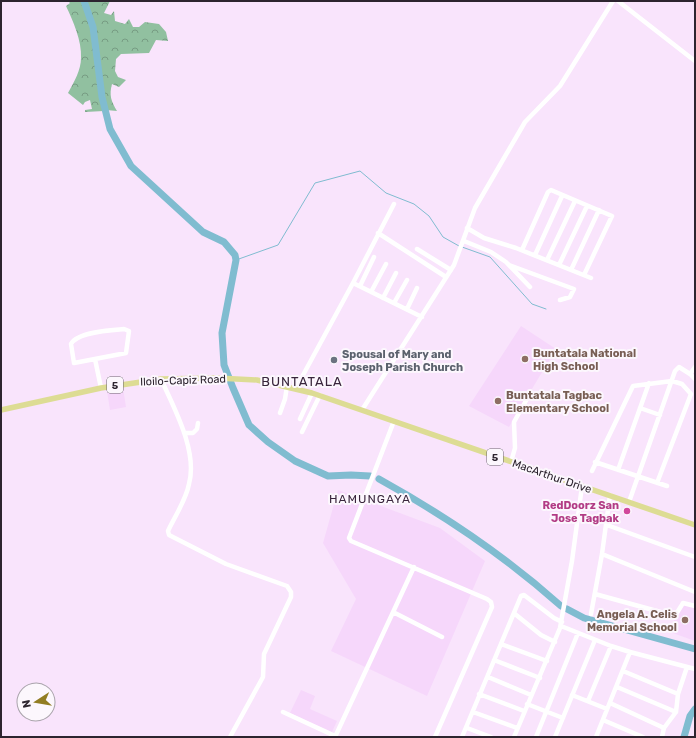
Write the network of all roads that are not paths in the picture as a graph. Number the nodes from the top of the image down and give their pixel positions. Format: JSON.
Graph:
{"nodes":[{"id":1,"x":613,"y":1,"type":"edge"},
{"id":2,"x":618,"y":1,"type":"edge"},
{"id":3,"x":695,"y":61,"type":"edge"},
{"id":4,"x":562,"y":196,"type":"junction"},
{"id":5,"x":575,"y":201,"type":"junction"},
{"id":6,"x":394,"y":204,"type":"dead end"},
{"id":7,"x":587,"y":206,"type":"junction"},
{"id":8,"x":599,"y":210,"type":"junction"},
{"id":9,"x":467,"y":228,"type":"junction"},
{"id":10,"x":378,"y":233,"type":"junction"},
{"id":11,"x":463,"y":242,"type":"junction"},
{"id":12,"x":417,"y":249,"type":"dead end"},
{"id":13,"x":522,"y":250,"type":"junction"},
{"id":14,"x":534,"y":255,"type":"junction"},
{"id":15,"x":374,"y":257,"type":"dead end"},
{"id":16,"x":547,"y":260,"type":"junction"},
{"id":17,"x":386,"y":264,"type":"dead end"},
{"id":18,"x":509,"y":265,"type":"junction"},
{"id":19,"x":559,"y":265,"type":"junction"},
{"id":20,"x":451,"y":270,"type":"junction"},
{"id":21,"x":571,"y":270,"type":"junction"},
{"id":22,"x":396,"y":273,"type":"dead end"},
{"id":23,"x":584,"y":275,"type":"junction"},
{"id":24,"x":446,"y":277,"type":"junction"},
{"id":25,"x":591,"y":278,"type":"dead end"},
{"id":26,"x":407,"y":280,"type":"dead end"},
{"id":27,"x":353,"y":283,"type":"junction"},
{"id":28,"x":360,"y":286,"type":"junction"},
{"id":29,"x":530,"y":287,"type":"dead end"},
{"id":30,"x":417,"y":288,"type":"dead end"},
{"id":31,"x":371,"y":292,"type":"junction"},
{"id":32,"x":383,"y":298,"type":"junction"},
{"id":33,"x":560,"y":300,"type":"dead end"},
{"id":34,"x":394,"y":303,"type":"junction"},
{"id":35,"x":407,"y":309,"type":"junction"},
{"id":36,"x":422,"y":317,"type":"junction"},
{"id":37,"x":95,"y":359,"type":"junction"},
{"id":38,"x":695,"y":367,"type":"edge"},
{"id":39,"x":690,"y":374,"type":"junction"},
{"id":40,"x":695,"y":378,"type":"edge"},
{"id":41,"x":161,"y":379,"type":"junction"},
{"id":42,"x":672,"y":381,"type":"junction"},
{"id":43,"x":649,"y":383,"type":"junction"},
{"id":44,"x":286,"y":386,"type":"junction"},
{"id":45,"x":101,"y":388,"type":"junction"},
{"id":46,"x":296,"y":388,"type":"junction"},
{"id":47,"x":312,"y":393,"type":"junction"},
{"id":48,"x":320,"y":395,"type":"junction"},
{"id":49,"x":528,"y":397,"type":"dead end"},
{"id":50,"x":640,"y":408,"type":"junction"},
{"id":51,"x":1,"y":410,"type":"edge"},
{"id":52,"x":362,"y":410,"type":"junction"},
{"id":53,"x":280,"y":413,"type":"dead end"},
{"id":54,"x":660,"y":415,"type":"junction"},
{"id":55,"x":300,"y":419,"type":"dead end"},
{"id":56,"x":394,"y":421,"type":"junction"},
{"id":57,"x":198,"y":423,"type":"dead end"},
{"id":58,"x":302,"y":432,"type":"dead end"},
{"id":59,"x":184,"y":433,"type":"junction"},
{"id":60,"x":511,"y":462,"type":"junction"},
{"id":61,"x":595,"y":462,"type":"junction"},
{"id":62,"x":618,"y":470,"type":"junction"},
{"id":63,"x":592,"y":471,"type":"dead end"},
{"id":64,"x":638,"y":477,"type":"junction"},
{"id":65,"x":657,"y":483,"type":"junction"},
{"id":66,"x":582,"y":486,"type":"junction"},
{"id":67,"x":666,"y":486,"type":"dead end"},
{"id":68,"x":610,"y":496,"type":"junction"},
{"id":69,"x":629,"y":502,"type":"junction"},
{"id":70,"x":606,"y":525,"type":"junction"},
{"id":71,"x":695,"y":525,"type":"edge"},
{"id":72,"x":602,"y":554,"type":"junction"},
{"id":73,"x":695,"y":557,"type":"edge"},
{"id":74,"x":414,"y":567,"type":"junction"},
{"id":75,"x":695,"y":592,"type":"edge"},
{"id":76,"x":595,"y":594,"type":"junction"},
{"id":77,"x":695,"y":606,"type":"edge"},
{"id":78,"x":393,"y":612,"type":"junction"},
{"id":79,"x":515,"y":614,"type":"junction"},
{"id":80,"x":591,"y":614,"type":"dead end"},
{"id":81,"x":561,"y":624,"type":"junction"},
{"id":82,"x":578,"y":633,"type":"junction"},
{"id":83,"x":442,"y":637,"type":"dead end"},
{"id":84,"x":595,"y":640,"type":"junction"},
{"id":85,"x":555,"y":642,"type":"junction"},
{"id":86,"x":501,"y":644,"type":"junction"},
{"id":87,"x":611,"y":646,"type":"junction"},
{"id":88,"x":630,"y":652,"type":"junction"},
{"id":89,"x":494,"y":660,"type":"junction"},
{"id":90,"x":547,"y":661,"type":"junction"},
{"id":91,"x":687,"y":667,"type":"junction"},
{"id":92,"x":695,"y":668,"type":"edge"},
{"id":93,"x":623,"y":670,"type":"junction"},
{"id":94,"x":488,"y":677,"type":"junction"},
{"id":95,"x":540,"y":678,"type":"junction"},
{"id":96,"x":617,"y":687,"type":"junction"},
{"id":97,"x":479,"y":694,"type":"junction"},
{"id":98,"x":678,"y":694,"type":"junction"},
{"id":99,"x":531,"y":695,"type":"junction"},
{"id":100,"x":572,"y":695,"type":"junction"},
{"id":101,"x":588,"y":701,"type":"junction"},
{"id":102,"x":610,"y":703,"type":"junction"},
{"id":103,"x":527,"y":704,"type":"junction"},
{"id":104,"x":607,"y":709,"type":"junction"},
{"id":105,"x":524,"y":711,"type":"junction"},
{"id":106,"x":547,"y":711,"type":"junction"},
{"id":107,"x":283,"y":712,"type":"dead end"},
{"id":108,"x":473,"y":712,"type":"junction"},
{"id":109,"x":676,"y":712,"type":"junction"},
{"id":110,"x":563,"y":718,"type":"junction"},
{"id":111,"x":603,"y":720,"type":"junction"},
{"id":112,"x":467,"y":728,"type":"junction"},
{"id":113,"x":517,"y":728,"type":"junction"},
{"id":114,"x":664,"y":728,"type":"junction"},
{"id":115,"x":230,"y":737,"type":"edge"},
{"id":116,"x":335,"y":737,"type":"edge"},
{"id":117,"x":435,"y":737,"type":"edge"},
{"id":118,"x":462,"y":737,"type":"edge"},
{"id":119,"x":491,"y":737,"type":"edge"},
{"id":120,"x":514,"y":737,"type":"edge"},
{"id":121,"x":536,"y":737,"type":"edge"},
{"id":122,"x":555,"y":737,"type":"edge"},
{"id":123,"x":597,"y":737,"type":"edge"},
{"id":124,"x":642,"y":737,"type":"edge"},
{"id":125,"x":662,"y":737,"type":"edge"}],
"edges":[{"from":1,"to":9,"type":"street"},
{"from":2,"to":3,"type":"street"},
{"from":4,"to":5,"type":"street"},
{"from":4,"to":13,"type":"street"},
{"from":4,"to":14,"type":"street"},
{"from":5,"to":7,"type":"street"},
{"from":5,"to":16,"type":"street"},
{"from":6,"to":10,"type":"street"},
{"from":7,"to":8,"type":"street"},
{"from":7,"to":19,"type":"street"},
{"from":8,"to":21,"type":"street"},
{"from":8,"to":23,"type":"street"},
{"from":9,"to":11,"type":"street"},
{"from":9,"to":13,"type":"street"},
{"from":10,"to":24,"type":"street"},
{"from":10,"to":27,"type":"street"},
{"from":11,"to":18,"type":"street"},
{"from":11,"to":20,"type":"street"},
{"from":12,"to":20,"type":"street"},
{"from":13,"to":14,"type":"street"},
{"from":14,"to":16,"type":"street"},
{"from":15,"to":28,"type":"street"},
{"from":16,"to":19,"type":"street"},
{"from":17,"to":31,"type":"street"},
{"from":18,"to":29,"type":"street"},
{"from":18,"to":33,"type":"street"},
{"from":19,"to":21,"type":"street"},
{"from":20,"to":24,"type":"street"},
{"from":21,"to":23,"type":"street"},
{"from":22,"to":32,"type":"street"},
{"from":23,"to":25,"type":"street"},
{"from":24,"to":36,"type":"street"},
{"from":26,"to":34,"type":"street"},
{"from":27,"to":28,"type":"street"},
{"from":27,"to":46,"type":"street"},
{"from":28,"to":31,"type":"street"},
{"from":30,"to":35,"type":"street"},
{"from":31,"to":32,"type":"street"},
{"from":32,"to":34,"type":"street"},
{"from":34,"to":35,"type":"street"},
{"from":35,"to":36,"type":"street"},
{"from":36,"to":52,"type":"street"},
{"from":37,"to":37,"type":"street"},
{"from":37,"to":45,"type":"street"},
{"from":38,"to":39,"type":"street"},
{"from":39,"to":40,"type":"street"},
{"from":39,"to":42,"type":"street"},
{"from":41,"to":44,"type":"main road","name":"Iloilo-Capiz Road","number":"5"},
{"from":41,"to":45,"type":"main road","name":"Iloilo-Capiz Road","number":"5"},
{"from":41,"to":59,"type":"street"},
{"from":42,"to":43,"type":"street"},
{"from":42,"to":54,"type":"street"},
{"from":42,"to":65,"type":"street"},
{"from":43,"to":50,"type":"street"},
{"from":43,"to":61,"type":"street"},
{"from":44,"to":46,"type":"main road","name":"Iloilo-Capiz Road","number":"5"},
{"from":44,"to":53,"type":"street"},
{"from":45,"to":51,"type":"main road","name":"Iloilo-Capiz Road","number":"5"},
{"from":46,"to":47,"type":"main road","name":"MacArthur Drive","number":"5"},
{"from":47,"to":48,"type":"main road","name":"MacArthur Drive","number":"5"},
{"from":47,"to":55,"type":"street"},
{"from":48,"to":52,"type":"main road","name":"MacArthur Drive","number":"5"},
{"from":48,"to":58,"type":"street"},
{"from":49,"to":60,"type":"street"},
{"from":50,"to":54,"type":"street"},
{"from":50,"to":62,"type":"street"},
{"from":52,"to":56,"type":"main road","name":"MacArthur Drive","number":"5"},
{"from":54,"to":64,"type":"street"},
{"from":56,"to":60,"type":"main road","name":"MacArthur Drive","number":"5"},
{"from":56,"to":74,"type":"street"},
{"from":57,"to":59,"type":"street"},
{"from":59,"to":115,"type":"street"},
{"from":60,"to":66,"type":"main road","name":"MacArthur Drive","number":"5"},
{"from":61,"to":62,"type":"street"},
{"from":61,"to":63,"type":"street"},
{"from":62,"to":64,"type":"street"},
{"from":64,"to":65,"type":"street"},
{"from":64,"to":69,"type":"street"},
{"from":65,"to":67,"type":"street"},
{"from":66,"to":68,"type":"main road","name":"MacArthur Drive","number":"5"},
{"from":66,"to":81,"type":"street"},
{"from":68,"to":69,"type":"main road","name":"MacArthur Drive","number":"5"},
{"from":68,"to":70,"type":"street"},
{"from":69,"to":71,"type":"main road","name":"MacArthur Drive","number":"5"},
{"from":70,"to":72,"type":"street"},
{"from":70,"to":73,"type":"street"},
{"from":72,"to":75,"type":"street"},
{"from":72,"to":76,"type":"street"},
{"from":74,"to":78,"type":"street"},
{"from":74,"to":117,"type":"street"},
{"from":76,"to":77,"type":"street"},
{"from":76,"to":80,"type":"street"},
{"from":78,"to":83,"type":"street"},
{"from":78,"to":116,"type":"street"},
{"from":79,"to":81,"type":"street"},
{"from":79,"to":85,"type":"street"},
{"from":79,"to":86,"type":"street"},
{"from":81,"to":82,"type":"street"},
{"from":81,"to":85,"type":"street"},
{"from":82,"to":84,"type":"street"},
{"from":82,"to":106,"type":"street"},
{"from":84,"to":87,"type":"street"},
{"from":84,"to":100,"type":"street"},
{"from":85,"to":90,"type":"street"},
{"from":86,"to":89,"type":"street"},
{"from":86,"to":90,"type":"street"},
{"from":87,"to":88,"type":"street"},
{"from":87,"to":101,"type":"street"},
{"from":88,"to":91,"type":"street"},
{"from":88,"to":93,"type":"street"},
{"from":89,"to":94,"type":"street"},
{"from":89,"to":95,"type":"street"},
{"from":90,"to":95,"type":"street"},
{"from":91,"to":92,"type":"street"},
{"from":91,"to":98,"type":"street"},
{"from":93,"to":96,"type":"street"},
{"from":93,"to":98,"type":"street"},
{"from":94,"to":97,"type":"street"},
{"from":94,"to":99,"type":"street"},
{"from":95,"to":99,"type":"street"},
{"from":96,"to":102,"type":"street"},
{"from":96,"to":109,"type":"street"},
{"from":97,"to":105,"type":"street"},
{"from":97,"to":108,"type":"street"},
{"from":98,"to":109,"type":"street"},
{"from":99,"to":103,"type":"street"},
{"from":100,"to":101,"type":"street"},
{"from":100,"to":110,"type":"street"},
{"from":101,"to":104,"type":"street"},
{"from":102,"to":104,"type":"street"},
{"from":102,"to":114,"type":"street"},
{"from":103,"to":105,"type":"street"},
{"from":103,"to":106,"type":"street"},
{"from":104,"to":111,"type":"street"},
{"from":105,"to":113,"type":"street"},
{"from":106,"to":110,"type":"street"},
{"from":106,"to":121,"type":"street"},
{"from":107,"to":116,"type":"street"},
{"from":108,"to":112,"type":"street"},
{"from":108,"to":113,"type":"street"},
{"from":109,"to":114,"type":"street"},
{"from":110,"to":122,"type":"street"},
{"from":111,"to":123,"type":"street"},
{"from":111,"to":124,"type":"street"},
{"from":112,"to":118,"type":"street"},
{"from":112,"to":119,"type":"street"},
{"from":113,"to":120,"type":"street"},
{"from":114,"to":125,"type":"street"}]}
